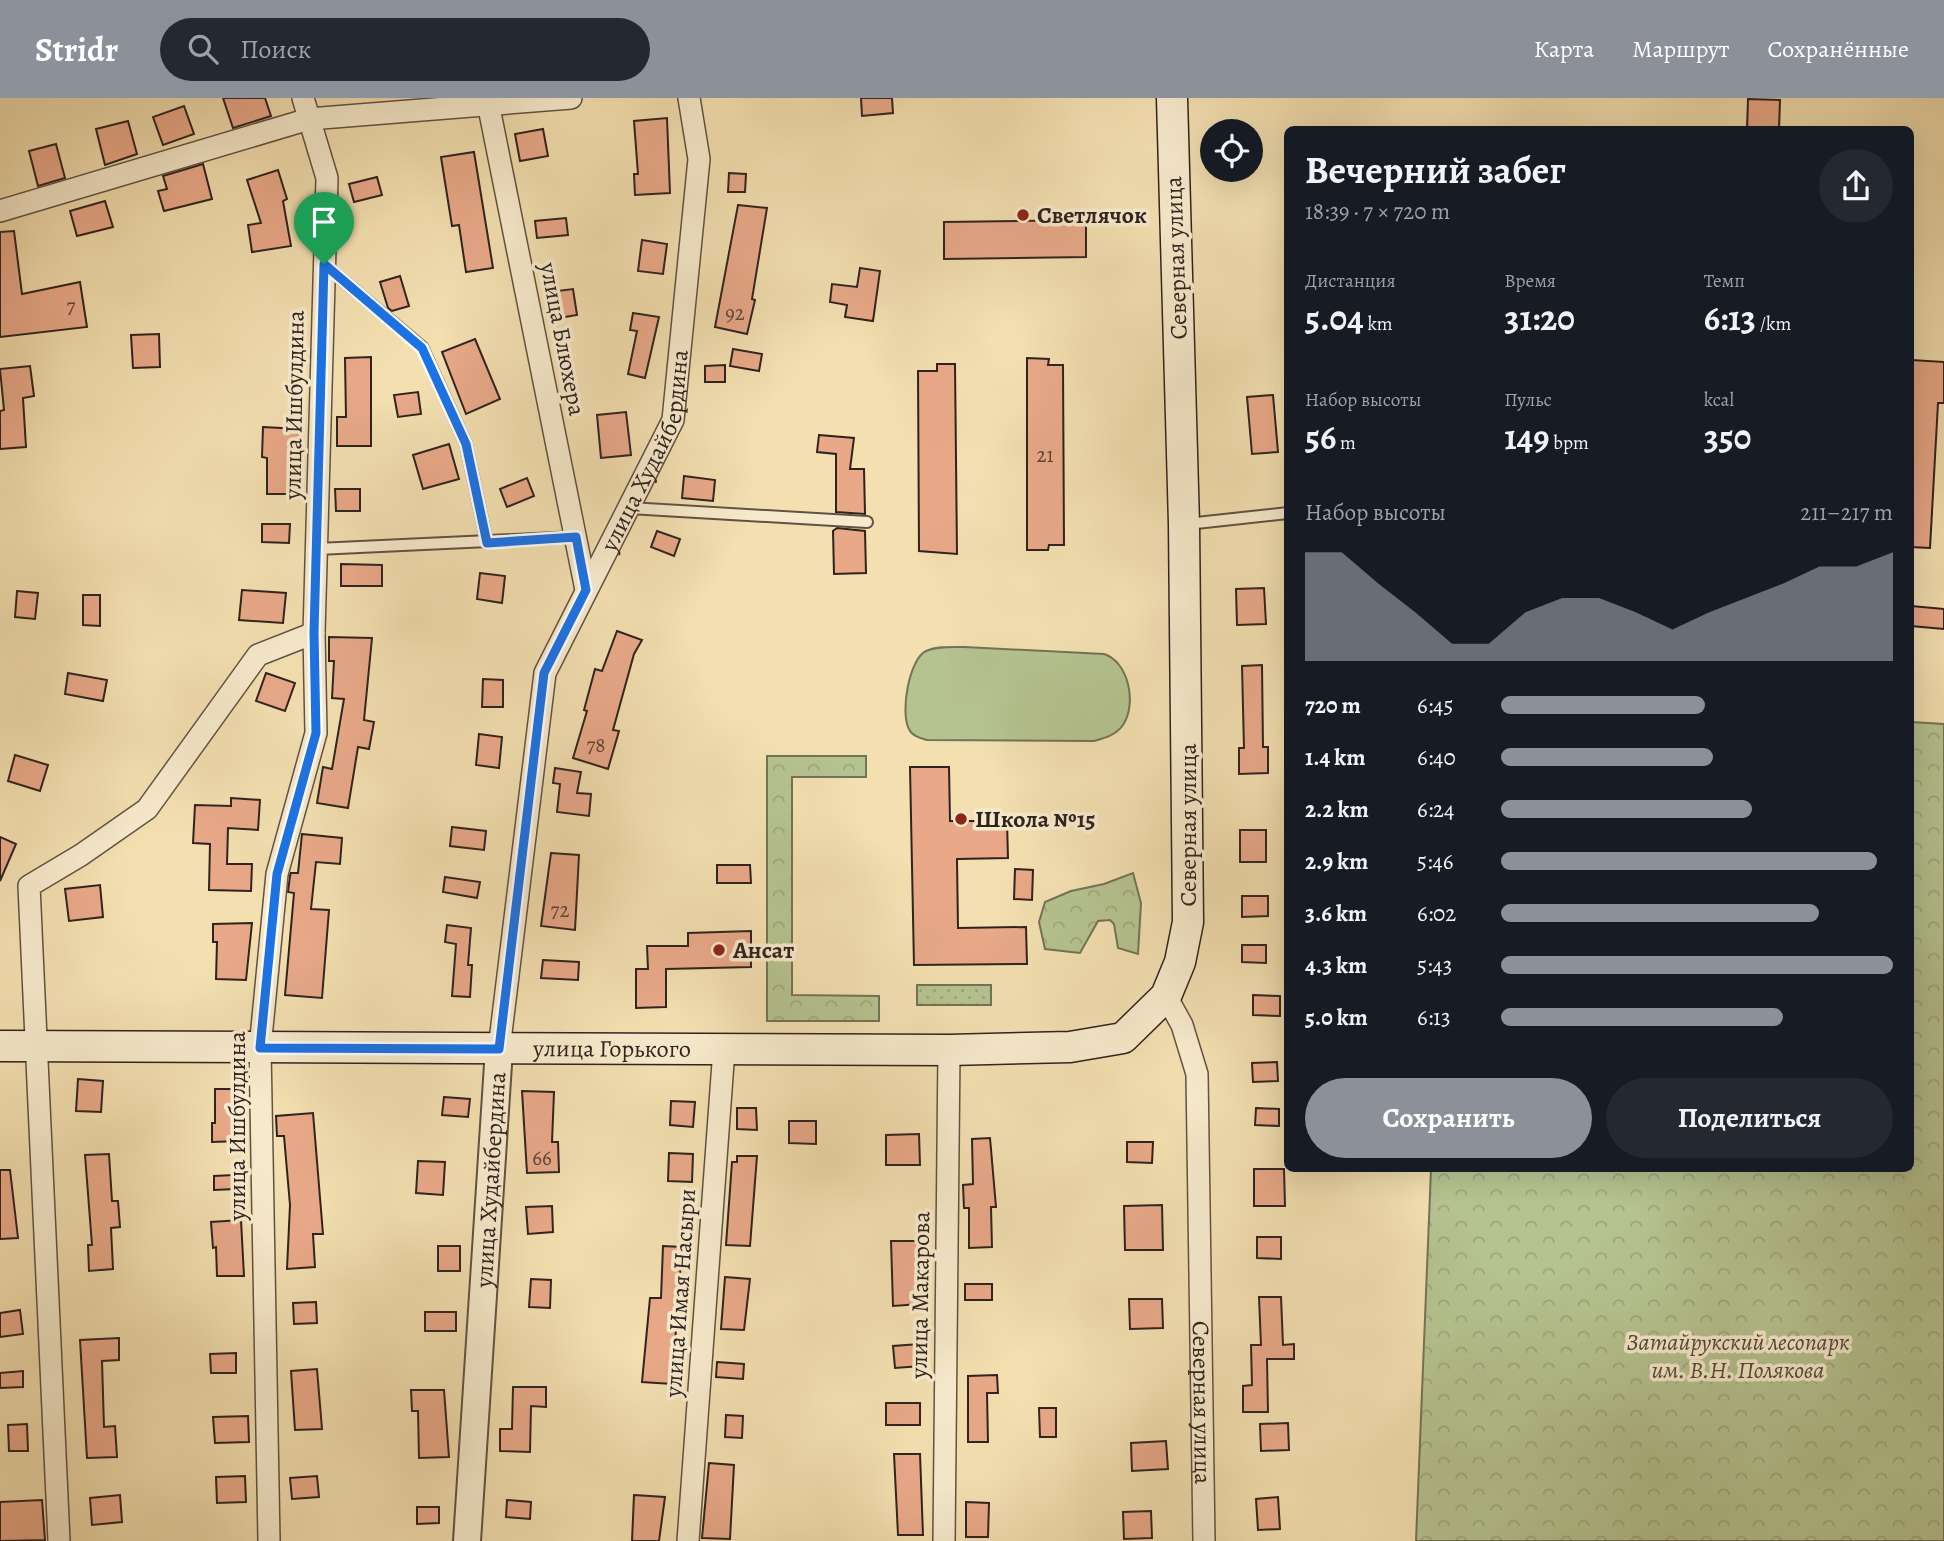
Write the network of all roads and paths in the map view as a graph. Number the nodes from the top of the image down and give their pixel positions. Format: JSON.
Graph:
{"nodes":[{"id":1,"x":303,"y":98,"type":"edge"},
{"id":2,"x":571,"y":98,"type":"edge"},
{"id":3,"x":689,"y":98,"type":"edge"},
{"id":4,"x":1172,"y":98,"type":"edge"},
{"id":5,"x":488,"y":102,"type":"edge"},
{"id":6,"x":309,"y":119,"type":"junction"},
{"id":7,"x":0,"y":211,"type":"edge"},
{"id":8,"x":324,"y":264,"type":"junction"},
{"id":9,"x":629,"y":508,"type":"junction"},
{"id":10,"x":1284,"y":513,"type":"edge"},
{"id":11,"x":867,"y":522,"type":"dead end"},
{"id":12,"x":1184,"y":524,"type":"junction"},
{"id":13,"x":576,"y":537,"type":"junction"},
{"id":14,"x":487,"y":543,"type":"junction"},
{"id":15,"x":317,"y":550,"type":"junction"},
{"id":16,"x":586,"y":590,"type":"junction"},
{"id":17,"x":314,"y":633,"type":"junction"},
{"id":18,"x":1166,"y":996,"type":"junction"},
{"id":19,"x":0,"y":1045,"type":"edge"},
{"id":20,"x":34,"y":1046,"type":"junction"},
{"id":21,"x":260,"y":1048,"type":"junction"},
{"id":22,"x":499,"y":1049,"type":"junction"},
{"id":23,"x":724,"y":1049,"type":"junction"},
{"id":24,"x":949,"y":1050,"type":"junction"},
{"id":25,"x":59,"y":1541,"type":"edge"},
{"id":26,"x":269,"y":1541,"type":"edge"},
{"id":27,"x":467,"y":1541,"type":"edge"},
{"id":28,"x":688,"y":1541,"type":"edge"},
{"id":29,"x":944,"y":1541,"type":"edge"},
{"id":30,"x":1204,"y":1541,"type":"edge"}],
"edges":[{"from":1,"to":6,"type":"street","name":"улица Ишбулдина"},
{"from":2,"to":5,"type":"street"},
{"from":3,"to":9,"type":"street","name":"улица Худайбердина"},
{"from":4,"to":12,"type":"main road","name":"Северная улица"},
{"from":5,"to":6,"type":"street"},
{"from":5,"to":13,"type":"street","name":"улица Блюхера"},
{"from":6,"to":7,"type":"street"},
{"from":6,"to":8,"type":"street","name":"улица Ишбулдина"},
{"from":8,"to":14,"type":"lane"},
{"from":8,"to":15,"type":"street","name":"улица Ишбулдина"},
{"from":9,"to":11,"type":"lane"},
{"from":9,"to":16,"type":"street","name":"улица Худайбердина"},
{"from":10,"to":12,"type":"lane"},
{"from":12,"to":18,"type":"main road","name":"Северная улица"},
{"from":13,"to":14,"type":"lane"},
{"from":13,"to":16,"type":"street","name":"улица Блюхера"},
{"from":14,"to":15,"type":"lane"},
{"from":15,"to":17,"type":"street","name":"улица Ишбулдина"},
{"from":16,"to":22,"type":"street","name":"улица Худайбердина"},
{"from":17,"to":20,"type":"street"},
{"from":17,"to":21,"type":"street","name":"улица Ишбулдина"},
{"from":18,"to":24,"type":"main road","name":"улица Горького"},
{"from":18,"to":30,"type":"street","name":"Северная улица"},
{"from":19,"to":20,"type":"main road","name":"улица Горького"},
{"from":20,"to":21,"type":"main road","name":"улица Горького"},
{"from":20,"to":25,"type":"street"},
{"from":21,"to":22,"type":"main road","name":"улица Горького"},
{"from":21,"to":26,"type":"street","name":"улица Ишбулдина"},
{"from":22,"to":23,"type":"main road","name":"улица Горького"},
{"from":22,"to":27,"type":"street","name":"улица Худайбердина"},
{"from":23,"to":24,"type":"main road","name":"улица Горького"},
{"from":23,"to":28,"type":"street","name":"улица Имая Насыри"},
{"from":24,"to":29,"type":"street","name":"улица Макарова"}]}
